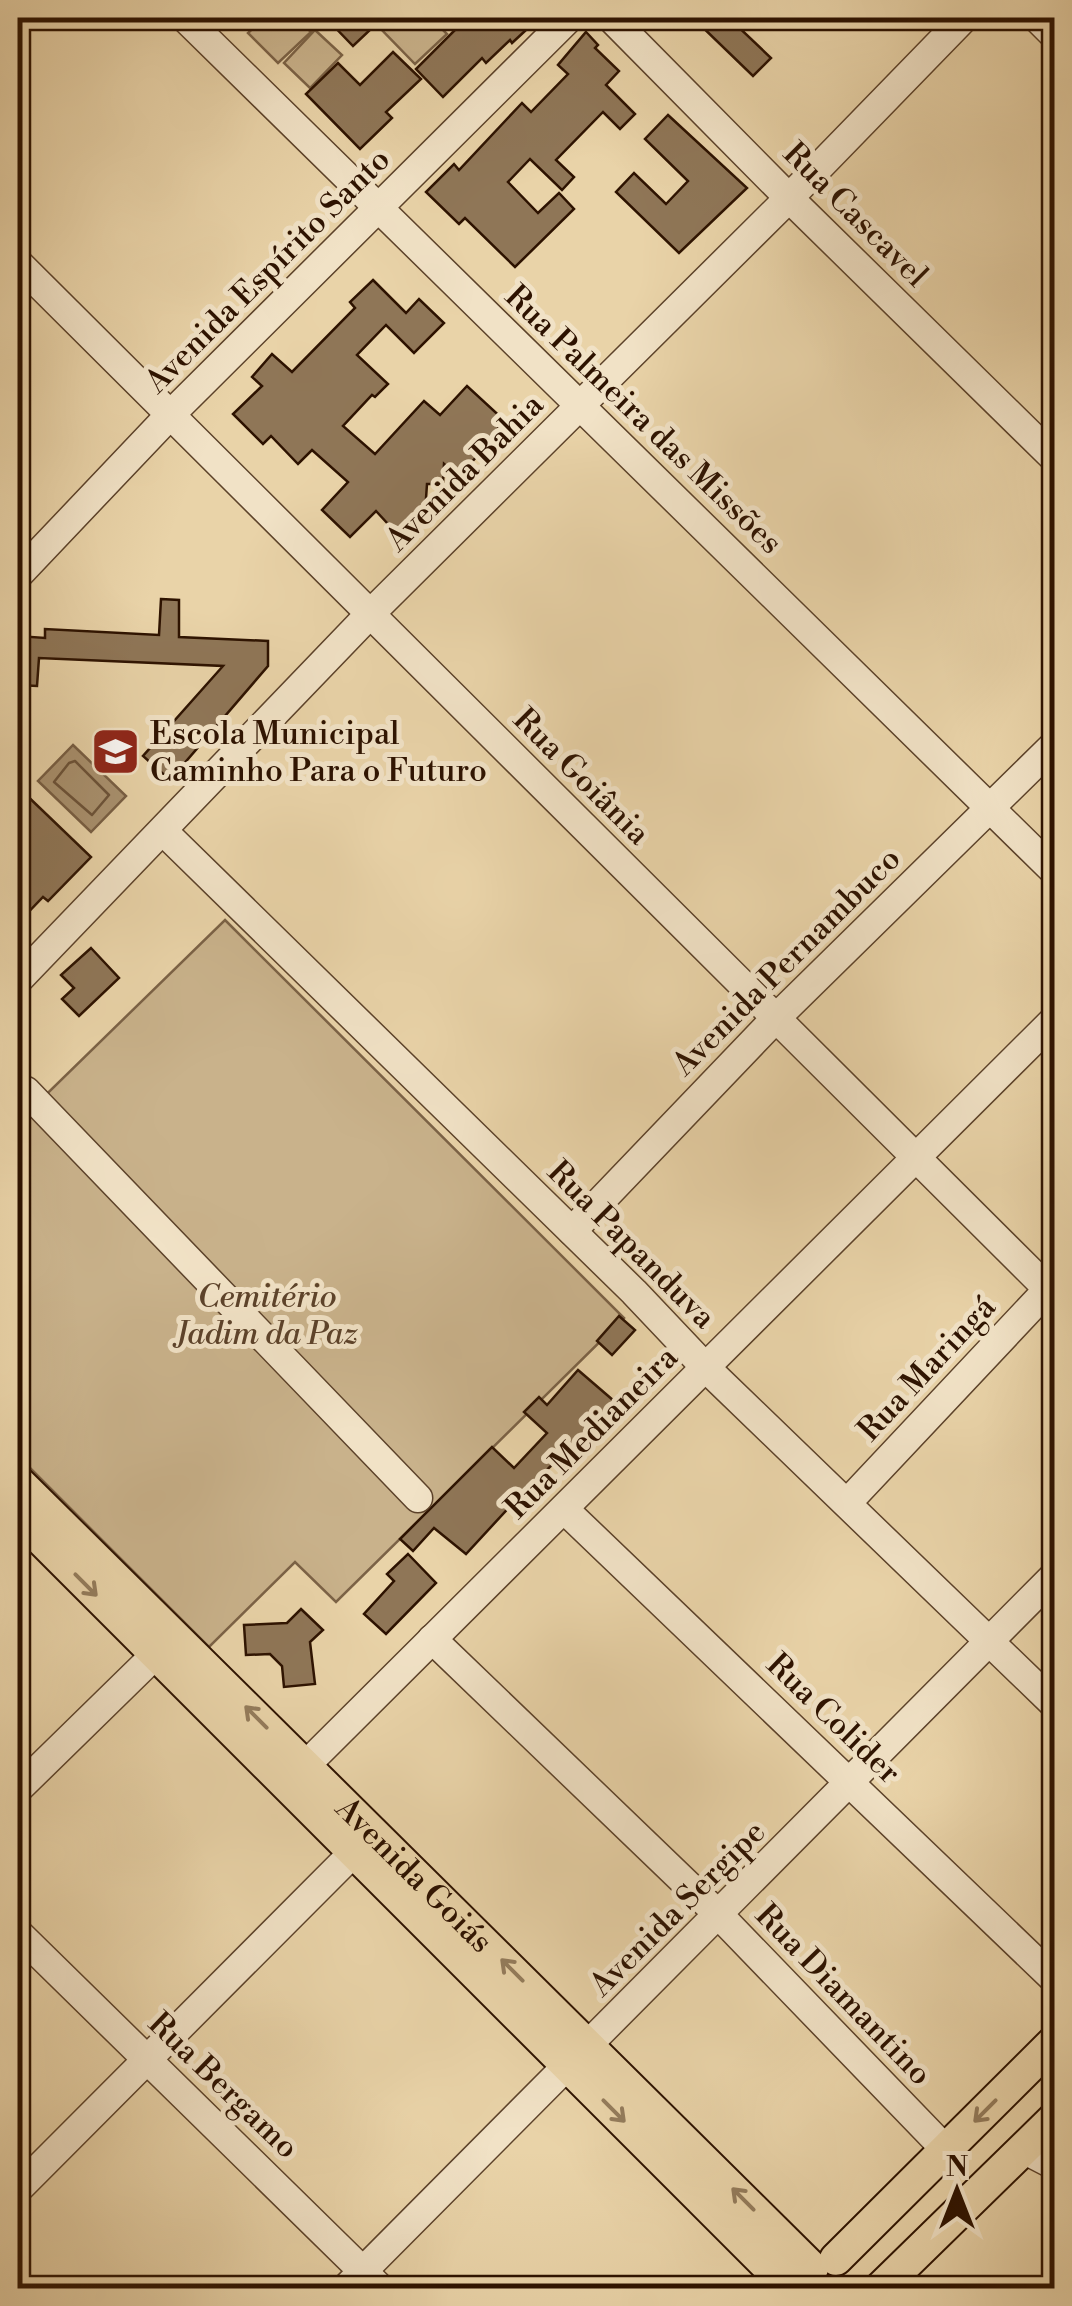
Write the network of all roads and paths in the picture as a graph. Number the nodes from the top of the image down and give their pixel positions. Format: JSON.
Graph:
{"nodes":[{"id":1,"x":185,"y":18,"type":"edge"},
{"id":2,"x":569,"y":18,"type":"edge"},
{"id":3,"x":611,"y":18,"type":"edge"},
{"id":4,"x":964,"y":18,"type":"edge"},
{"id":5,"x":1036,"y":18,"type":"edge"},
{"id":6,"x":1054,"y":35,"type":"edge"},
{"id":7,"x":789,"y":198,"type":"junction"},
{"id":8,"x":378,"y":210,"type":"junction"},
{"id":9,"x":18,"y":264,"type":"edge"},
{"id":10,"x":580,"y":405,"type":"junction"},
{"id":11,"x":170,"y":416,"type":"junction"},
{"id":12,"x":1054,"y":458,"type":"edge"},
{"id":13,"x":18,"y":576,"type":"edge"},
{"id":14,"x":370,"y":614,"type":"junction"},
{"id":15,"x":1054,"y":745,"type":"edge"},
{"id":16,"x":991,"y":807,"type":"junction"},
{"id":17,"x":163,"y":831,"type":"junction"},
{"id":18,"x":1054,"y":871,"type":"edge"},
{"id":19,"x":18,"y":980,"type":"edge"},
{"id":20,"x":776,"y":1018,"type":"junction"},
{"id":21,"x":1054,"y":1020,"type":"edge"},
{"id":22,"x":26,"y":1091,"type":"dead end"},
{"id":23,"x":914,"y":1158,"type":"junction"},
{"id":24,"x":572,"y":1231,"type":"junction"},
{"id":25,"x":1052,"y":1289,"type":"edge"},
{"id":26,"x":706,"y":1368,"type":"junction"},
{"id":27,"x":18,"y":1482,"type":"edge"},
{"id":28,"x":418,"y":1498,"type":"dead end"},
{"id":29,"x":848,"y":1502,"type":"junction"},
{"id":30,"x":564,"y":1509,"type":"junction"},
{"id":31,"x":18,"y":1516,"type":"edge"},
{"id":32,"x":1054,"y":1576,"type":"edge"},
{"id":33,"x":432,"y":1639,"type":"junction"},
{"id":34,"x":990,"y":1641,"type":"junction"},
{"id":35,"x":156,"y":1654,"type":"junction"},
{"id":36,"x":1054,"y":1704,"type":"edge"},
{"id":37,"x":305,"y":1766,"type":"junction"},
{"id":38,"x":852,"y":1783,"type":"junction"},
{"id":39,"x":18,"y":1790,"type":"edge"},
{"id":40,"x":354,"y":1852,"type":"junction"},
{"id":41,"x":719,"y":1915,"type":"junction"},
{"id":42,"x":18,"y":1933,"type":"edge"},
{"id":43,"x":1054,"y":1980,"type":"edge"},
{"id":44,"x":1054,"y":2042,"type":"edge"},
{"id":45,"x":578,"y":2056,"type":"junction"},
{"id":46,"x":146,"y":2057,"type":"junction"},
{"id":47,"x":1054,"y":2119,"type":"edge"},
{"id":48,"x":1023,"y":2149,"type":"junction"},
{"id":49,"x":946,"y":2150,"type":"junction"},
{"id":50,"x":1054,"y":2165,"type":"edge"},
{"id":51,"x":18,"y":2189,"type":"edge"},
{"id":52,"x":809,"y":2276,"type":"edge"},
{"id":53,"x":363,"y":2283,"type":"edge"},
{"id":54,"x":870,"y":2288,"type":"edge"},
{"id":55,"x":881,"y":2288,"type":"edge"}],
"edges":[{"from":1,"to":8,"type":"street","name":"Rua Palmeira das Missões"},
{"from":2,"to":8,"type":"street","name":"Avenida Espírito Santo"},
{"from":3,"to":7,"type":"street","name":"Rua Cascavel"},
{"from":4,"to":7,"type":"street","name":"Avenida Bahia"},
{"from":5,"to":6,"type":"street"},
{"from":7,"to":10,"type":"street","name":"Avenida Bahia"},
{"from":7,"to":12,"type":"street","name":"Rua Cascavel"},
{"from":8,"to":10,"type":"street","name":"Rua Palmeira das Missões"},
{"from":8,"to":11,"type":"street","name":"Avenida Espírito Santo"},
{"from":9,"to":11,"type":"street","name":"Rua Goiânia"},
{"from":10,"to":14,"type":"street","name":"Avenida Bahia"},
{"from":10,"to":16,"type":"street","name":"Rua Palmeira das Missões"},
{"from":11,"to":13,"type":"street","name":"Avenida Espírito Santo"},
{"from":11,"to":14,"type":"street","name":"Rua Goiânia"},
{"from":14,"to":17,"type":"street","name":"Avenida Bahia"},
{"from":14,"to":20,"type":"street","name":"Rua Goiânia"},
{"from":15,"to":16,"type":"street","name":"Avenida Pernambuco"},
{"from":16,"to":18,"type":"street","name":"Rua Palmeira das Missões"},
{"from":16,"to":20,"type":"street","name":"Avenida Pernambuco"},
{"from":17,"to":19,"type":"street","name":"Avenida Bahia"},
{"from":17,"to":24,"type":"street","name":"Rua Papanduva"},
{"from":20,"to":23,"type":"street","name":"Rua Goiânia"},
{"from":20,"to":24,"type":"street","name":"Avenida Pernambuco"},
{"from":21,"to":23,"type":"street","name":"Rua Medianeira"},
{"from":22,"to":28,"type":"street"},
{"from":23,"to":25,"type":"street","name":"Rua Goiânia"},
{"from":23,"to":26,"type":"street","name":"Rua Medianeira"},
{"from":24,"to":26,"type":"street","name":"Rua Papanduva"},
{"from":25,"to":29,"type":"street","name":"Rua Maringá"},
{"from":26,"to":29,"type":"street","name":"Rua Papanduva"},
{"from":26,"to":30,"type":"street","name":"Rua Medianeira"},
{"from":37,"to":27,"type":"main road","name":"Avenida Goiás","one_way":true},
{"from":29,"to":34,"type":"street","name":"Rua Papanduva"},
{"from":30,"to":33,"type":"street","name":"Rua Medianeira"},
{"from":30,"to":38,"type":"street","name":"Rua Colider"},
{"from":31,"to":35,"type":"main road","name":"Avenida Goiás","one_way":true},
{"from":32,"to":34,"type":"street","name":"Avenida Sergipe"},
{"from":33,"to":37,"type":"street","name":"Rua Medianeira"},
{"from":33,"to":41,"type":"street","name":"Rua Diamantino"},
{"from":34,"to":36,"type":"street","name":"Rua Papanduva"},
{"from":34,"to":38,"type":"street","name":"Avenida Sergipe"},
{"from":35,"to":39,"type":"street"},
{"from":35,"to":40,"type":"main road","name":"Avenida Goiás"},
{"from":45,"to":37,"type":"main road","name":"Avenida Goiás","one_way":true},
{"from":38,"to":41,"type":"street","name":"Avenida Sergipe"},
{"from":38,"to":43,"type":"street","name":"Rua Colider"},
{"from":40,"to":45,"type":"main road","name":"Avenida Goiás"},
{"from":40,"to":46,"type":"street"},
{"from":41,"to":45,"type":"street","name":"Avenida Sergipe"},
{"from":41,"to":49,"type":"street","name":"Rua Diamantino"},
{"from":42,"to":46,"type":"street","name":"Rua Bergamo"},
{"from":44,"to":49,"type":"main road","one_way":true},
{"from":45,"to":52,"type":"main road","name":"Avenida Goiás"},
{"from":45,"to":53,"type":"street","name":"Avenida Sergipe"},
{"from":46,"to":51,"type":"street"},
{"from":46,"to":53,"type":"street","name":"Rua Bergamo"},
{"from":47,"to":48,"type":"main road"},
{"from":48,"to":50,"type":"street"},
{"from":48,"to":55,"type":"main road"},
{"from":49,"to":52,"type":"main road"},
{"from":52,"to":54,"type":"main road","name":"Avenida Goiás"}]}
